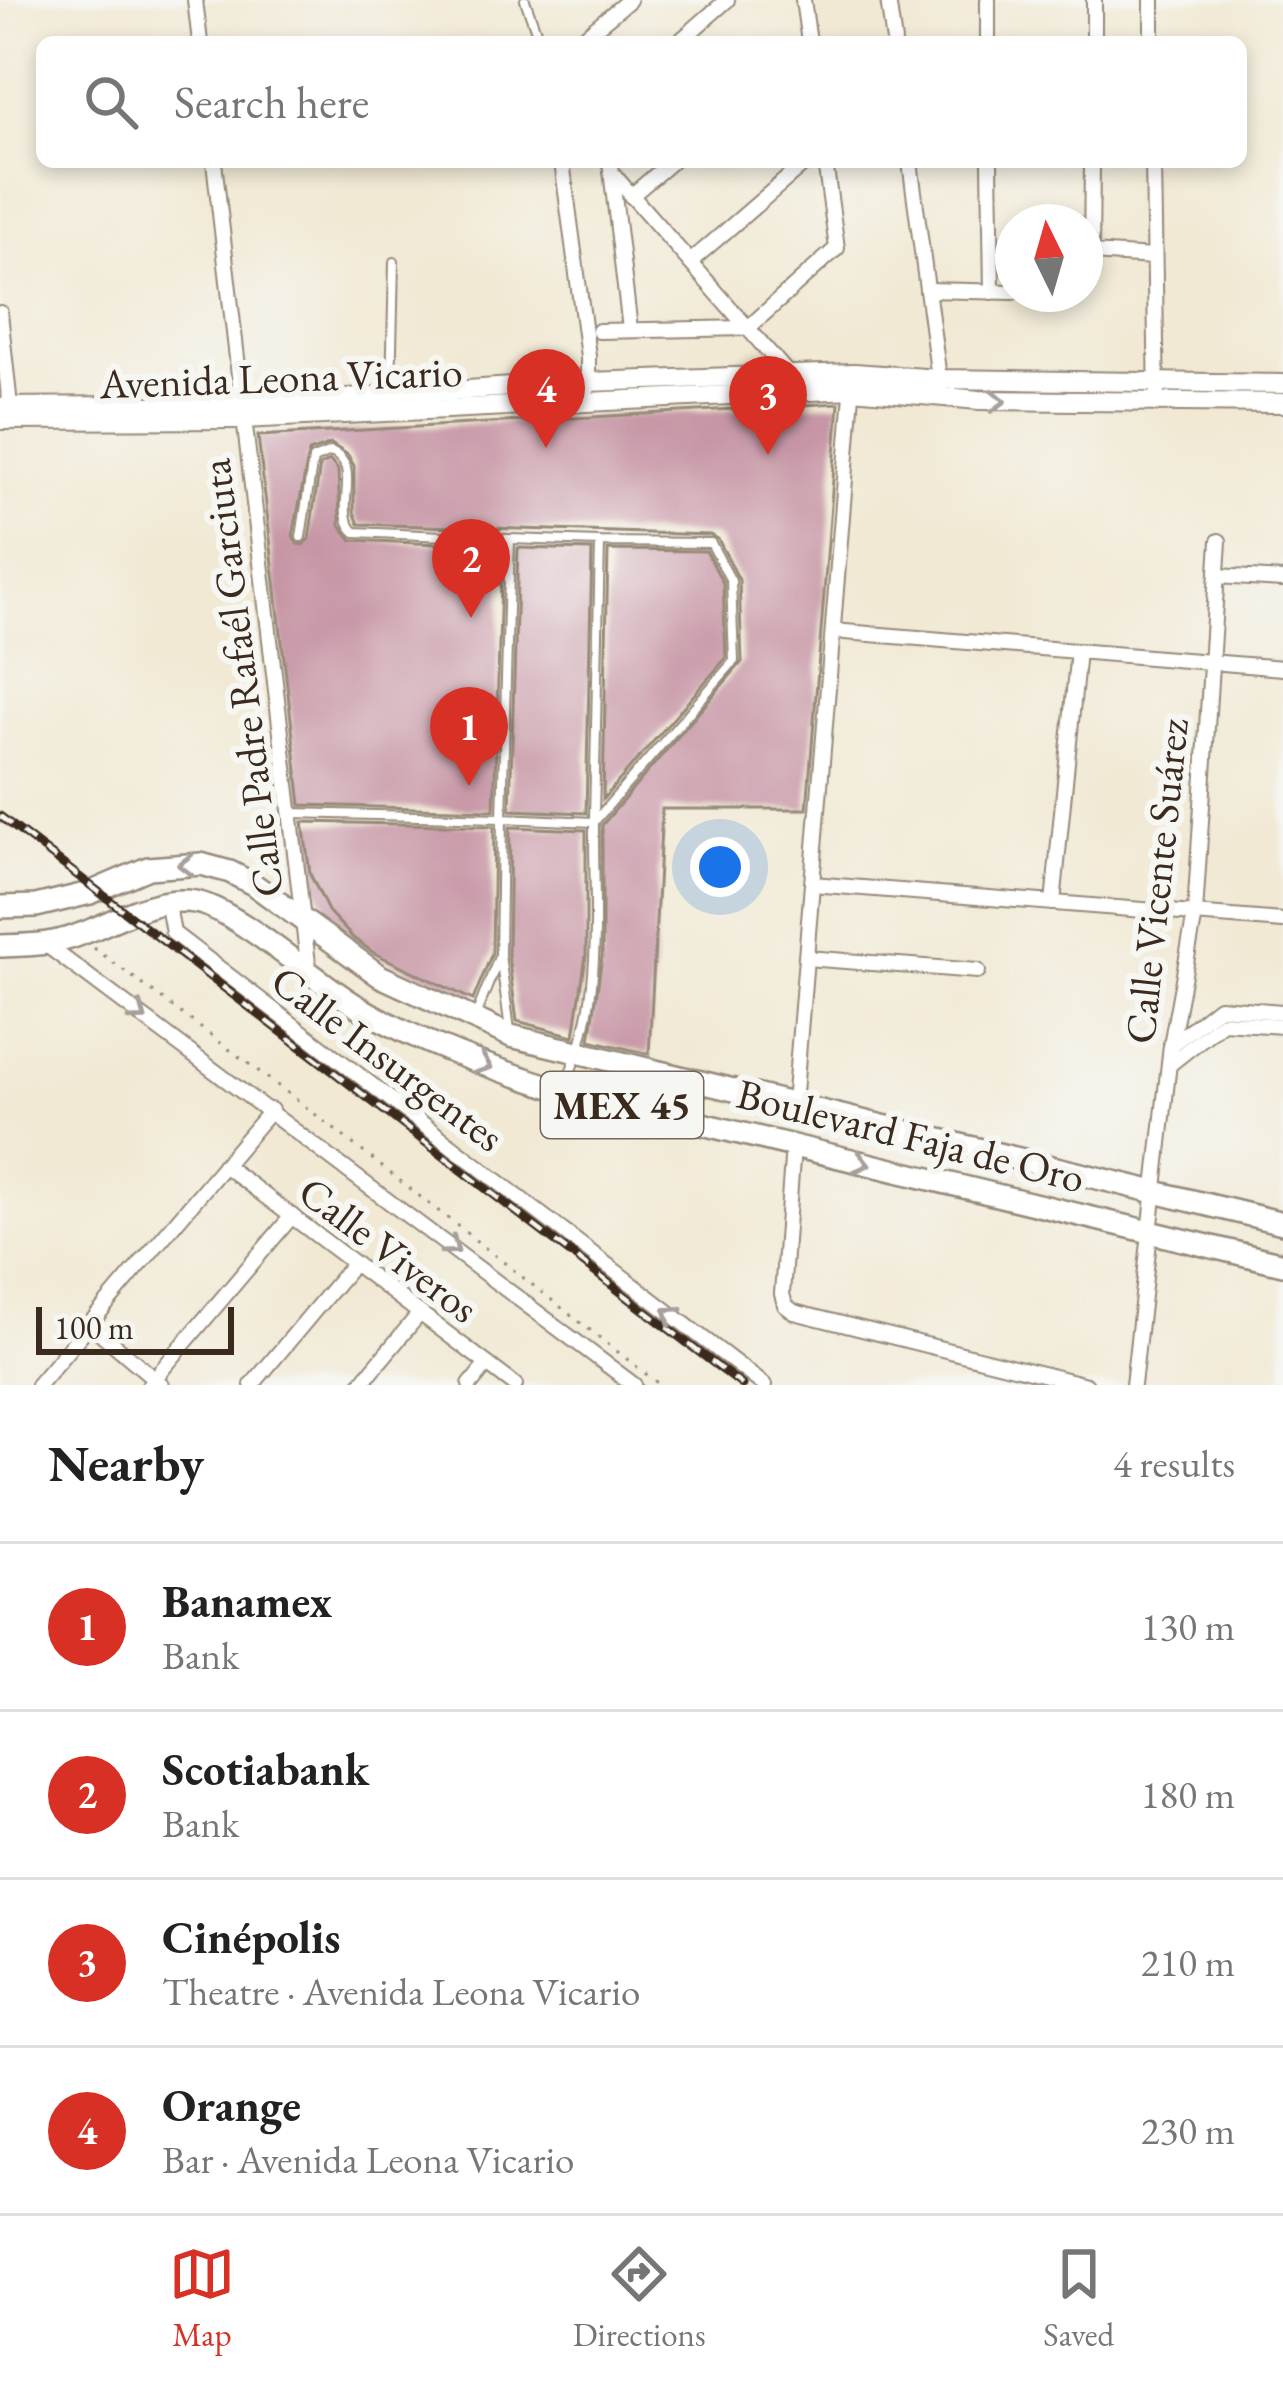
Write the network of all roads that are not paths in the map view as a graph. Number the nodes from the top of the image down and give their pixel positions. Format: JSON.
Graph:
{"nodes":[{"id":1,"x":195,"y":0,"type":"edge"},
{"id":2,"x":525,"y":0,"type":"edge"},
{"id":3,"x":629,"y":0,"type":"edge"},
{"id":4,"x":727,"y":0,"type":"edge"},
{"id":5,"x":803,"y":0,"type":"edge"},
{"id":6,"x":888,"y":0,"type":"edge"},
{"id":7,"x":988,"y":0,"type":"edge"},
{"id":8,"x":1094,"y":0,"type":"edge"},
{"id":9,"x":1152,"y":0,"type":"edge"},
{"id":10,"x":199,"y":36,"type":"edge"},
{"id":11,"x":538,"y":36,"type":"edge"},
{"id":12,"x":585,"y":36,"type":"edge"},
{"id":13,"x":686,"y":36,"type":"edge"},
{"id":14,"x":808,"y":36,"type":"edge"},
{"id":15,"x":893,"y":36,"type":"edge"},
{"id":16,"x":988,"y":36,"type":"edge"},
{"id":17,"x":1094,"y":36,"type":"edge"},
{"id":18,"x":1152,"y":36,"type":"edge"},
{"id":19,"x":215,"y":168,"type":"edge"},
{"id":20,"x":563,"y":168,"type":"edge"},
{"id":21,"x":611,"y":168,"type":"edge"},
{"id":22,"x":612,"y":168,"type":"edge"},
{"id":23,"x":664,"y":168,"type":"edge"},
{"id":24,"x":799,"y":168,"type":"edge"},
{"id":25,"x":826,"y":168,"type":"edge"},
{"id":26,"x":911,"y":168,"type":"edge"},
{"id":27,"x":990,"y":168,"type":"edge"},
{"id":28,"x":1092,"y":168,"type":"edge"},
{"id":29,"x":1154,"y":168,"type":"edge"},
{"id":30,"x":632,"y":196,"type":"junction"},
{"id":31,"x":1154,"y":257,"type":"junction"},
{"id":32,"x":394,"y":262,"type":"dead end"},
{"id":33,"x":690,"y":262,"type":"junction"},
{"id":34,"x":927,"y":290,"type":"junction"},
{"id":35,"x":992,"y":292,"type":"joint"},
{"id":36,"x":0,"y":313,"type":"edge"},
{"id":37,"x":1,"y":325,"type":"edge"},
{"id":38,"x":748,"y":328,"type":"junction"},
{"id":39,"x":630,"y":329,"type":"junction"},
{"id":40,"x":598,"y":331,"type":"dead end"},
{"id":41,"x":789,"y":375,"type":"junction"},
{"id":42,"x":853,"y":381,"type":"junction"},
{"id":43,"x":1283,"y":384,"type":"edge"},
{"id":44,"x":940,"y":388,"type":"junction"},
{"id":45,"x":588,"y":391,"type":"junction"},
{"id":46,"x":1156,"y":394,"type":"junction"},
{"id":47,"x":1231,"y":394,"type":"junction"},
{"id":48,"x":1283,"y":403,"type":"edge"},
{"id":49,"x":391,"y":404,"type":"junction"},
{"id":50,"x":243,"y":412,"type":"junction"},
{"id":51,"x":6,"y":413,"type":"edge"},
{"id":52,"x":301,"y":537,"type":"dead end"},
{"id":53,"x":510,"y":539,"type":"junction"},
{"id":54,"x":600,"y":542,"type":"junction"},
{"id":55,"x":1219,"y":542,"type":"dead end"},
{"id":56,"x":1217,"y":576,"type":"junction"},
{"id":57,"x":1283,"y":580,"type":"edge"},
{"id":58,"x":833,"y":631,"type":"junction"},
{"id":59,"x":1078,"y":652,"type":"junction"},
{"id":60,"x":1211,"y":662,"type":"junction"},
{"id":61,"x":1283,"y":668,"type":"edge"},
{"id":62,"x":290,"y":813,"type":"junction"},
{"id":63,"x":502,"y":818,"type":"junction"},
{"id":64,"x":594,"y":823,"type":"junction"},
{"id":65,"x":112,"y":884,"type":"junction"},
{"id":66,"x":812,"y":884,"type":"junction"},
{"id":67,"x":176,"y":901,"type":"junction"},
{"id":68,"x":1053,"y":903,"type":"junction"},
{"id":69,"x":0,"y":907,"type":"edge"},
{"id":70,"x":138,"y":910,"type":"junction"},
{"id":71,"x":1195,"y":914,"type":"junction"},
{"id":72,"x":302,"y":920,"type":"junction"},
{"id":73,"x":1283,"y":922,"type":"edge"},
{"id":74,"x":45,"y":944,"type":"junction"},
{"id":75,"x":0,"y":946,"type":"edge"},
{"id":76,"x":500,"y":956,"type":"junction"},
{"id":77,"x":806,"y":958,"type":"junction"},
{"id":78,"x":356,"y":961,"type":"junction"},
{"id":79,"x":978,"y":971,"type":"dead end"},
{"id":80,"x":309,"y":972,"type":"junction"},
{"id":81,"x":343,"y":998,"type":"junction"},
{"id":82,"x":1283,"y":1012,"type":"edge"},
{"id":83,"x":473,"y":1021,"type":"junction"},
{"id":84,"x":1283,"y":1026,"type":"edge"},
{"id":85,"x":511,"y":1036,"type":"junction"},
{"id":86,"x":1171,"y":1045,"type":"junction"},
{"id":87,"x":580,"y":1054,"type":"junction"},
{"id":88,"x":1170,"y":1064,"type":"junction"},
{"id":89,"x":561,"y":1090,"type":"junction"},
{"id":90,"x":794,"y":1105,"type":"junction"},
{"id":91,"x":271,"y":1110,"type":"junction"},
{"id":92,"x":793,"y":1146,"type":"junction"},
{"id":93,"x":224,"y":1165,"type":"junction"},
{"id":94,"x":1153,"y":1193,"type":"junction"},
{"id":95,"x":292,"y":1216,"type":"junction"},
{"id":96,"x":1283,"y":1223,"type":"edge"},
{"id":97,"x":1149,"y":1232,"type":"junction"},
{"id":98,"x":354,"y":1263,"type":"junction"},
{"id":99,"x":1283,"y":1264,"type":"edge"},
{"id":100,"x":420,"y":1313,"type":"junction"},
{"id":101,"x":90,"y":1324,"type":"junction"},
{"id":102,"x":487,"y":1364,"type":"junction"},
{"id":103,"x":505,"y":1382,"type":"edge"},
{"id":104,"x":155,"y":1383,"type":"edge"},
{"id":105,"x":38,"y":1385,"type":"edge"},
{"id":106,"x":252,"y":1385,"type":"edge"},
{"id":107,"x":360,"y":1385,"type":"edge"},
{"id":108,"x":470,"y":1385,"type":"edge"},
{"id":109,"x":634,"y":1385,"type":"edge"},
{"id":110,"x":764,"y":1385,"type":"edge"},
{"id":111,"x":1086,"y":1385,"type":"edge"},
{"id":112,"x":1133,"y":1385,"type":"edge"}],
"edges":[{"from":1,"to":10,"type":"street"},
{"from":2,"to":11,"type":"lane"},
{"from":3,"to":12,"type":"street"},
{"from":4,"to":13,"type":"street"},
{"from":5,"to":14,"type":"street"},
{"from":6,"to":15,"type":"street"},
{"from":7,"to":16,"type":"street"},
{"from":8,"to":17,"type":"street"},
{"from":9,"to":18,"type":"street"},
{"from":19,"to":50,"type":"street","name":"Calle Padre Rafaél Garciuta"},
{"from":20,"to":45,"type":"street"},
{"from":21,"to":39,"type":"street"},
{"from":22,"to":30,"type":"street"},
{"from":23,"to":30,"type":"street"},
{"from":24,"to":33,"type":"street"},
{"from":25,"to":38,"type":"street"},
{"from":26,"to":34,"type":"street"},
{"from":27,"to":35,"type":"street"},
{"from":28,"to":31,"type":"street"},
{"from":29,"to":31,"type":"street"},
{"from":30,"to":33,"type":"street"},
{"from":31,"to":46,"type":"street"},
{"from":32,"to":49,"type":"lane"},
{"from":33,"to":38,"type":"street"},
{"from":34,"to":35,"type":"street"},
{"from":34,"to":44,"type":"street"},
{"from":36,"to":37,"type":"street"},
{"from":37,"to":51,"type":"street"},
{"from":38,"to":39,"type":"street"},
{"from":38,"to":41,"type":"street"},
{"from":39,"to":40,"type":"street"},
{"from":41,"to":42,"type":"street","name":"Avenida Leona Vicario"},
{"from":41,"to":45,"type":"street","name":"Avenida Leona Vicario"},
{"from":42,"to":44,"type":"street","name":"Avenida Leona Vicario"},
{"from":42,"to":45,"type":"street","name":"Avenida Leona Vicario"},
{"from":42,"to":58,"type":"street"},
{"from":43,"to":47,"type":"street","name":"Avenida Leona Vicario"},
{"from":44,"to":46,"type":"street","name":"Avenida Leona Vicario"},
{"from":45,"to":49,"type":"street","name":"Avenida Leona Vicario"},
{"from":46,"to":47,"type":"street","name":"Avenida Leona Vicario"},
{"from":47,"to":48,"type":"street","name":"Avenida Leona Vicario"},
{"from":49,"to":50,"type":"street","name":"Avenida Leona Vicario"},
{"from":50,"to":51,"type":"street","name":"Avenida Leona Vicario"},
{"from":50,"to":62,"type":"street","name":"Calle Padre Rafaél Garciuta"},
{"from":52,"to":53,"type":"lane"},
{"from":53,"to":54,"type":"lane"},
{"from":53,"to":63,"type":"lane"},
{"from":54,"to":64,"type":"lane"},
{"from":54,"to":64,"type":"lane"},
{"from":55,"to":56,"type":"street","name":"Calle Vicente Suárez"},
{"from":56,"to":57,"type":"street"},
{"from":56,"to":60,"type":"street","name":"Calle Vicente Suárez"},
{"from":58,"to":59,"type":"street"},
{"from":58,"to":66,"type":"street"},
{"from":59,"to":60,"type":"street"},
{"from":59,"to":68,"type":"street"},
{"from":60,"to":61,"type":"street"},
{"from":60,"to":71,"type":"street","name":"Calle Vicente Suárez"},
{"from":62,"to":63,"type":"lane"},
{"from":62,"to":72,"type":"street","name":"Calle Padre Rafaél Garciuta"},
{"from":63,"to":64,"type":"lane"},
{"from":63,"to":76,"type":"lane"},
{"from":64,"to":87,"type":"lane"},
{"from":65,"to":69,"type":"main road","name":"Boulevard Faja de Oro","number":"MEX 45"},
{"from":65,"to":70,"type":"main road"},
{"from":72,"to":65,"type":"main road","name":"Boulevard Faja de Oro","number":"MEX 45","one_way":true},
{"from":66,"to":68,"type":"street"},
{"from":66,"to":77,"type":"street"},
{"from":67,"to":70,"type":"main road"},
{"from":67,"to":80,"type":"main road","name":"Boulevard Faja de Oro","number":"MEX 45"},
{"from":110,"to":67,"type":"street","name":"Calle Insurgentes","one_way":true},
{"from":68,"to":71,"type":"street"},
{"from":70,"to":74,"type":"main road"},
{"from":71,"to":73,"type":"street"},
{"from":71,"to":86,"type":"street","name":"Calle Vicente Suárez"},
{"from":72,"to":78,"type":"main road","name":"Boulevard Faja de Oro","number":"MEX 45"},
{"from":72,"to":80,"type":"street","name":"Calle Padre Rafaél Garciuta"},
{"from":74,"to":75,"type":"main road"},
{"from":74,"to":91,"type":"street","one_way":true},
{"from":76,"to":83,"type":"lane"},
{"from":76,"to":85,"type":"lane"},
{"from":77,"to":79,"type":"street"},
{"from":77,"to":90,"type":"street"},
{"from":78,"to":81,"type":"main road"},
{"from":78,"to":83,"type":"main road","name":"Boulevard Faja de Oro","number":"MEX 45"},
{"from":80,"to":81,"type":"main road","name":"Boulevard Faja de Oro","number":"MEX 45"},
{"from":81,"to":89,"type":"main road","name":"Boulevard Faja de Oro","number":"MEX 45","one_way":true},
{"from":82,"to":86,"type":"street"},
{"from":83,"to":85,"type":"main road","name":"Boulevard Faja de Oro","number":"MEX 45"},
{"from":84,"to":88,"type":"street"},
{"from":85,"to":87,"type":"main road","name":"Boulevard Faja de Oro","number":"MEX 45"},
{"from":86,"to":88,"type":"street","name":"Calle Vicente Suárez"},
{"from":87,"to":89,"type":"lane"},
{"from":87,"to":90,"type":"main road","name":"Boulevard Faja de Oro","number":"MEX 45"},
{"from":88,"to":94,"type":"street","name":"Calle Vicente Suárez"},
{"from":89,"to":92,"type":"main road","name":"Boulevard Faja de Oro","number":"MEX 45"},
{"from":90,"to":94,"type":"main road","name":"Boulevard Faja de Oro","number":"MEX 45"},
{"from":91,"to":93,"type":"street"},
{"from":91,"to":109,"type":"street","one_way":true},
{"from":92,"to":97,"type":"main road","name":"Boulevard Faja de Oro","number":"MEX 45","one_way":true},
{"from":92,"to":111,"type":"street"},
{"from":93,"to":95,"type":"street","name":"Calle Viveros"},
{"from":93,"to":101,"type":"street"},
{"from":94,"to":96,"type":"main road","name":"Boulevard Faja de Oro","number":"MEX 45"},
{"from":94,"to":97,"type":"street","name":"Calle Vicente Suárez"},
{"from":95,"to":98,"type":"street","name":"Calle Viveros"},
{"from":95,"to":104,"type":"street"},
{"from":97,"to":99,"type":"main road","name":"Boulevard Faja de Oro","number":"MEX 45"},
{"from":97,"to":112,"type":"street","name":"Calle Vicente Suárez"},
{"from":98,"to":100,"type":"street","name":"Calle Viveros"},
{"from":98,"to":106,"type":"street"},
{"from":100,"to":102,"type":"street","name":"Calle Viveros"},
{"from":100,"to":107,"type":"street"},
{"from":101,"to":104,"type":"street"},
{"from":101,"to":105,"type":"street"},
{"from":102,"to":103,"type":"street","name":"Calle Viveros"},
{"from":102,"to":108,"type":"street"}]}
